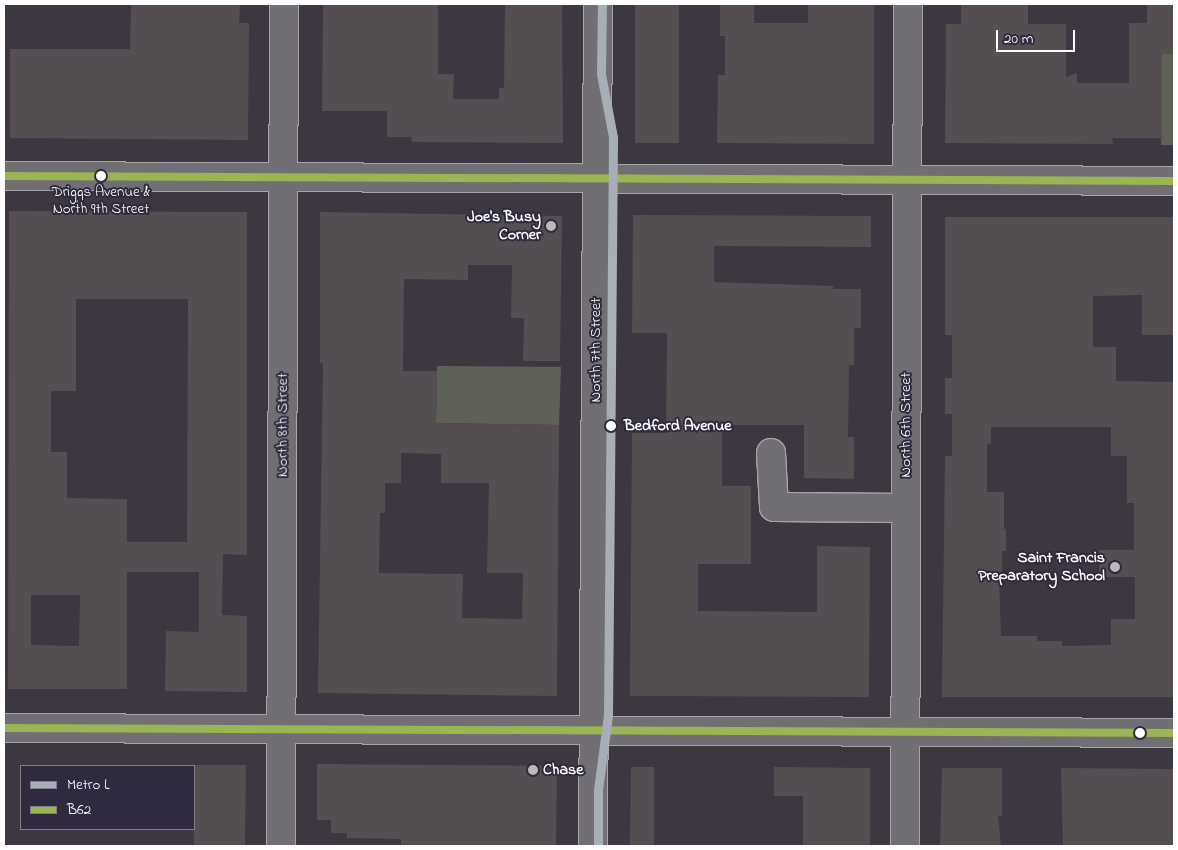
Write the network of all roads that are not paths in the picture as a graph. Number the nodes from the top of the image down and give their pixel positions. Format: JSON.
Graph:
{"nodes":[{"id":1,"x":284,"y":4,"type":"edge"},
{"id":2,"x":598,"y":4,"type":"edge"},
{"id":3,"x":908,"y":4,"type":"edge"},
{"id":4,"x":4,"y":176,"type":"edge"},
{"id":5,"x":284,"y":178,"type":"junction"},
{"id":6,"x":597,"y":178,"type":"junction"},
{"id":7,"x":907,"y":180,"type":"junction"},
{"id":8,"x":1174,"y":181,"type":"edge"},
{"id":9,"x":771,"y":453,"type":"dead end"},
{"id":10,"x":906,"y":508,"type":"junction"},
{"id":11,"x":4,"y":728,"type":"edge"},
{"id":12,"x":281,"y":730,"type":"junction"},
{"id":13,"x":593,"y":731,"type":"junction"},
{"id":14,"x":906,"y":732,"type":"junction"},
{"id":15,"x":1174,"y":733,"type":"edge"},
{"id":16,"x":281,"y":846,"type":"edge"},
{"id":17,"x":593,"y":846,"type":"edge"},
{"id":18,"x":905,"y":846,"type":"edge"}],
"edges":[{"from":1,"to":5,"type":"street","name":"North 8th Street"},
{"from":2,"to":6,"type":"street","name":"North 7th Street"},
{"from":3,"to":7,"type":"street","name":"North 6th Street"},
{"from":4,"to":5,"type":"street"},
{"from":5,"to":6,"type":"street"},
{"from":5,"to":12,"type":"street","name":"North 8th Street"},
{"from":6,"to":7,"type":"street"},
{"from":6,"to":13,"type":"street","name":"North 7th Street"},
{"from":7,"to":8,"type":"street"},
{"from":7,"to":10,"type":"street","name":"North 6th Street"},
{"from":9,"to":10,"type":"street"},
{"from":10,"to":14,"type":"street","name":"North 6th Street"},
{"from":11,"to":12,"type":"street"},
{"from":12,"to":13,"type":"street"},
{"from":12,"to":16,"type":"street","name":"North 8th Street"},
{"from":13,"to":14,"type":"street"},
{"from":13,"to":17,"type":"street","name":"North 7th Street"},
{"from":14,"to":15,"type":"street"},
{"from":14,"to":18,"type":"street","name":"North 6th Street"}]}
